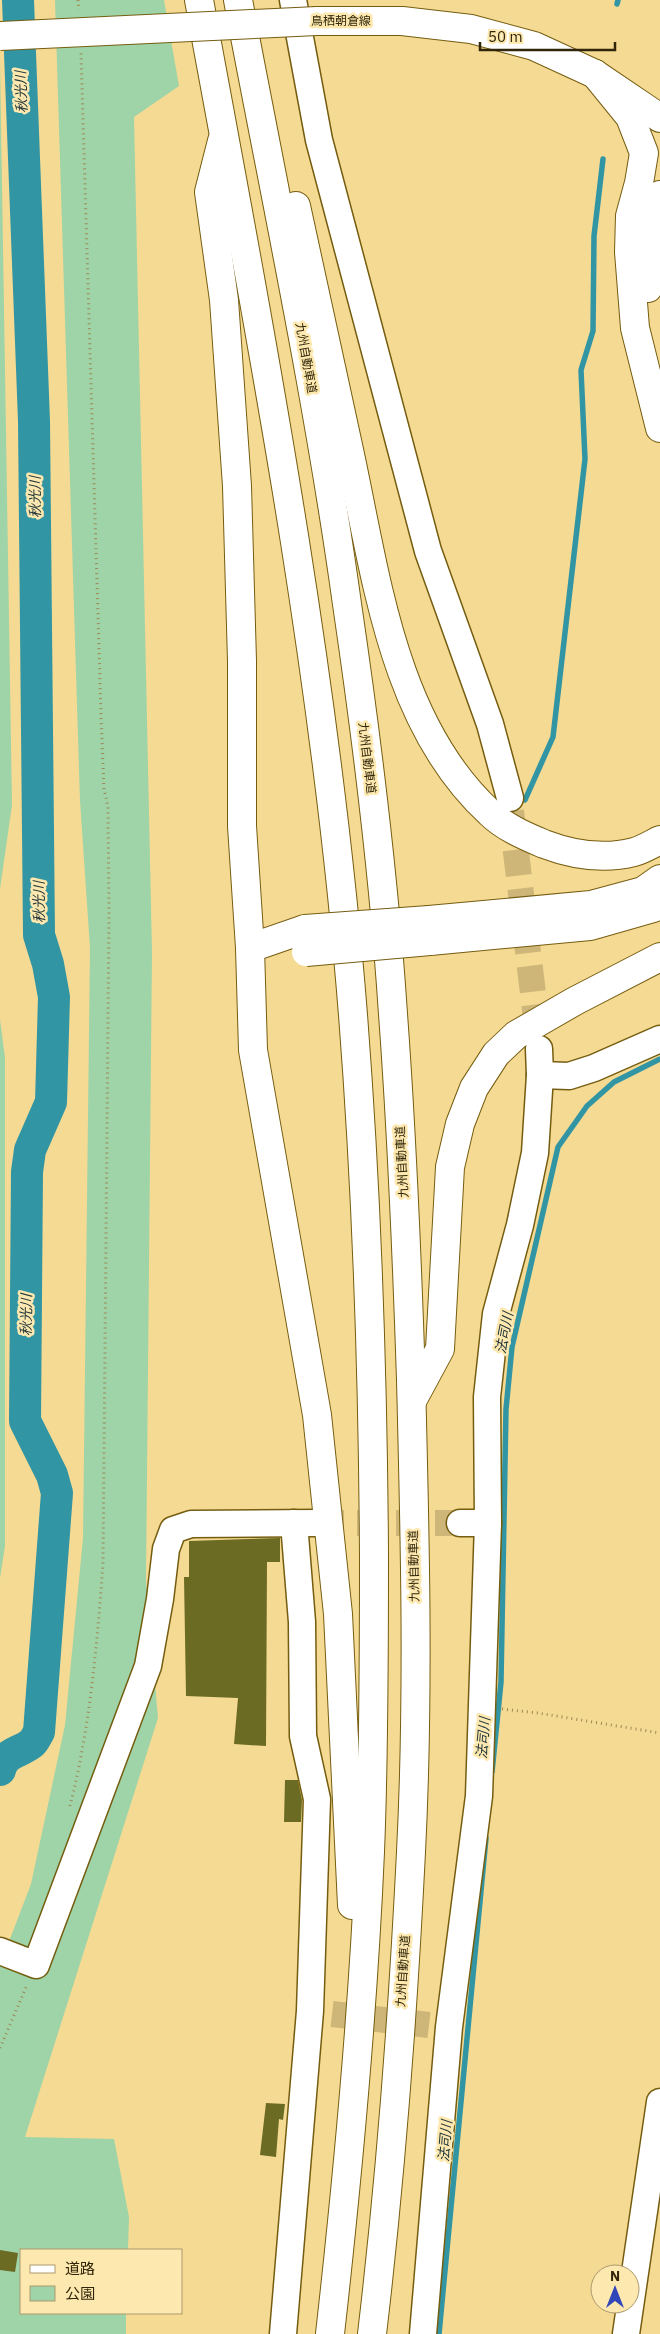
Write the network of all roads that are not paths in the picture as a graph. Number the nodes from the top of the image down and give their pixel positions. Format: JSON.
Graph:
{"nodes":[{"id":1,"x":199,"y":0,"type":"edge"},
{"id":2,"x":238,"y":0,"type":"edge"},
{"id":3,"x":246,"y":0,"type":"edge"},
{"id":4,"x":293,"y":0,"type":"edge"},
{"id":5,"x":0,"y":36,"type":"edge"},
{"id":6,"x":594,"y":74,"type":"junction"},
{"id":7,"x":660,"y":118,"type":"edge"},
{"id":8,"x":224,"y":134,"type":"junction"},
{"id":9,"x":660,"y":195,"type":"edge"},
{"id":10,"x":660,"y":227,"type":"edge"},
{"id":11,"x":630,"y":252,"type":"junction"},
{"id":12,"x":660,"y":358,"type":"edge"},
{"id":13,"x":660,"y":428,"type":"edge"},
{"id":14,"x":510,"y":798,"type":"tunnel mouth"},
{"id":15,"x":660,"y":840,"type":"edge"},
{"id":16,"x":660,"y":879,"type":"edge"},
{"id":17,"x":660,"y":903,"type":"edge"},
{"id":18,"x":430,"y":930,"type":"junction"},
{"id":19,"x":250,"y":948,"type":"junction"},
{"id":20,"x":660,"y":957,"type":"edge"},
{"id":21,"x":660,"y":1039,"type":"edge"},
{"id":22,"x":411,"y":1403,"type":"junction"},
{"id":23,"x":460,"y":1523,"type":"tunnel mouth"},
{"id":24,"x":488,"y":1523,"type":"junction"},
{"id":25,"x":19,"y":1958,"type":"edge"},
{"id":26,"x":359,"y":2031,"type":"junction"},
{"id":27,"x":660,"y":2102,"type":"edge"},
{"id":28,"x":283,"y":2334,"type":"edge"},
{"id":29,"x":330,"y":2334,"type":"edge"},
{"id":30,"x":372,"y":2334,"type":"edge"},
{"id":31,"x":423,"y":2334,"type":"edge"},
{"id":32,"x":626,"y":2334,"type":"edge"}],
"edges":[{"from":1,"to":8,"type":"main road"},
{"from":2,"to":22,"type":"main road","name":"九州自動車道"},
{"from":3,"to":15,"type":"main road"},
{"from":4,"to":14,"type":"street"},
{"from":5,"to":6,"type":"main road","name":"鳥栖朝倉線","bridge":true},
{"from":6,"to":7,"type":"main road","name":"鳥栖朝倉線"},
{"from":6,"to":11,"type":"main road"},
{"from":8,"to":19,"type":"main road"},
{"from":8,"to":26,"type":"main road"},
{"from":9,"to":11,"type":"main road"},
{"from":10,"to":12,"type":"main road"},
{"from":11,"to":13,"type":"main road"},
{"from":16,"to":18,"type":"main road"},
{"from":17,"to":18,"type":"main road"},
{"from":18,"to":19,"type":"main road","bridge":true},
{"from":19,"to":26,"type":"main road"},
{"from":20,"to":22,"type":"main road"},
{"from":21,"to":24,"type":"street"},
{"from":22,"to":30,"type":"main road","name":"九州自動車道"},
{"from":23,"to":24,"type":"street"},
{"from":24,"to":31,"type":"street"},
{"from":25,"to":28,"type":"street"},
{"from":26,"to":29,"type":"main road"},
{"from":27,"to":32,"type":"street"}]}
